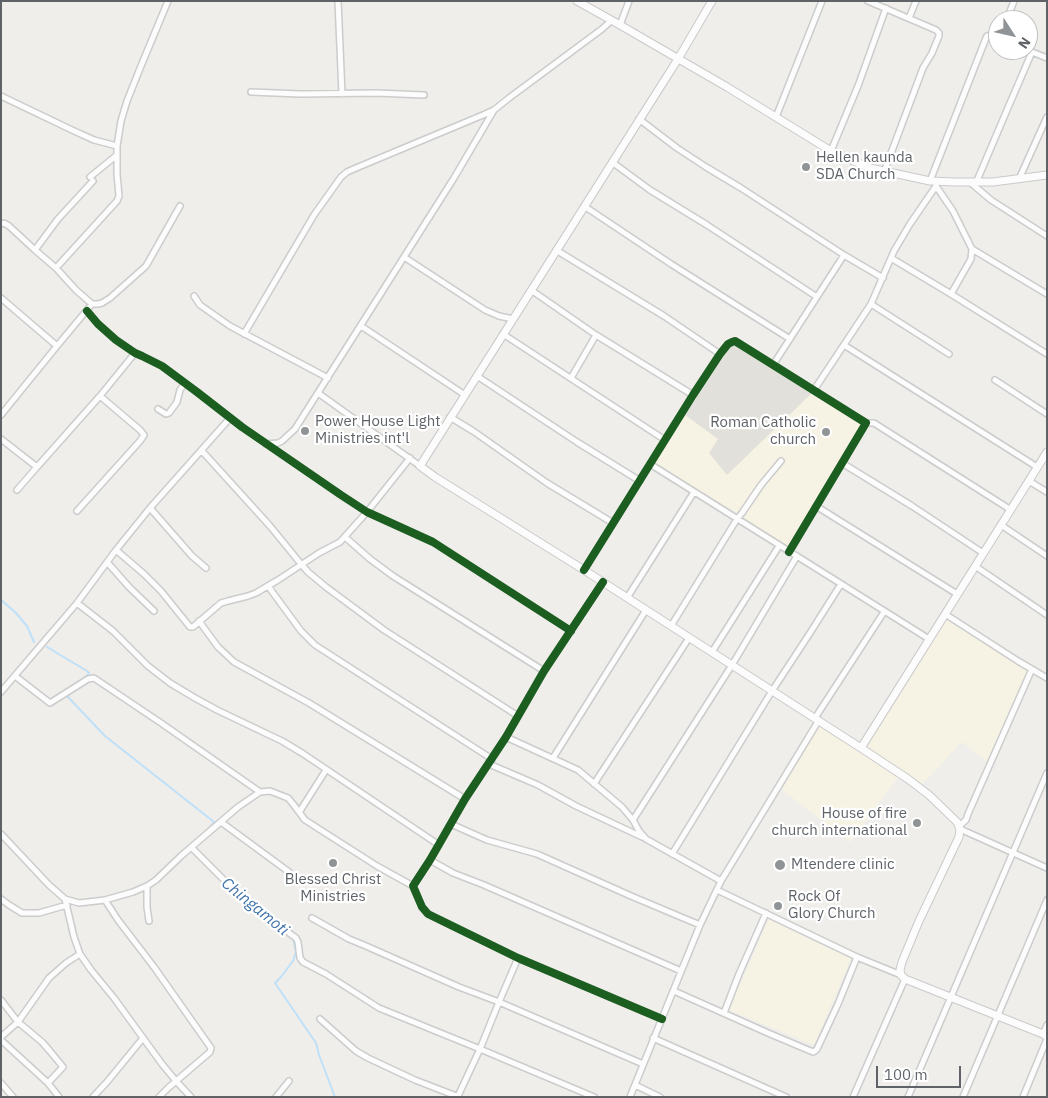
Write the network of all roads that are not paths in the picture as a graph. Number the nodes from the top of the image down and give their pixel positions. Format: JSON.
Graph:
{"nodes":[{"id":1,"x":168,"y":1,"type":"edge"},
{"id":2,"x":338,"y":1,"type":"edge"},
{"id":3,"x":577,"y":1,"type":"edge"},
{"id":4,"x":629,"y":1,"type":"edge"},
{"id":5,"x":712,"y":1,"type":"edge"},
{"id":6,"x":822,"y":1,"type":"edge"},
{"id":7,"x":916,"y":1,"type":"edge"},
{"id":8,"x":870,"y":2,"type":"edge"},
{"id":9,"x":886,"y":8,"type":"junction"},
{"id":10,"x":909,"y":18,"type":"junction"},
{"id":11,"x":612,"y":20,"type":"junction"},
{"id":12,"x":620,"y":25,"type":"junction"},
{"id":13,"x":988,"y":36,"type":"edge"},
{"id":14,"x":678,"y":59,"type":"junction"},
{"id":15,"x":1026,"y":60,"type":"edge"},
{"id":16,"x":251,"y":92,"type":"dead end"},
{"id":17,"x":342,"y":94,"type":"junction"},
{"id":18,"x":424,"y":95,"type":"dead end"},
{"id":19,"x":1,"y":96,"type":"edge"},
{"id":20,"x":494,"y":110,"type":"junction"},
{"id":21,"x":776,"y":117,"type":"junction"},
{"id":22,"x":1047,"y":117,"type":"edge"},
{"id":23,"x":639,"y":119,"type":"junction"},
{"id":24,"x":117,"y":146,"type":"junction"},
{"id":25,"x":832,"y":152,"type":"junction"},
{"id":26,"x":117,"y":155,"type":"junction"},
{"id":27,"x":612,"y":162,"type":"junction"},
{"id":28,"x":884,"y":172,"type":"junction"},
{"id":29,"x":1047,"y":175,"type":"edge"},
{"id":30,"x":1019,"y":179,"type":"junction"},
{"id":31,"x":934,"y":183,"type":"junction"},
{"id":32,"x":973,"y":183,"type":"junction"},
{"id":33,"x":180,"y":206,"type":"dead end"},
{"id":34,"x":584,"y":206,"type":"junction"},
{"id":35,"x":1,"y":224,"type":"edge"},
{"id":36,"x":1047,"y":236,"type":"edge"},
{"id":37,"x":972,"y":249,"type":"junction"},
{"id":38,"x":35,"y":250,"type":"junction"},
{"id":39,"x":556,"y":250,"type":"junction"},
{"id":40,"x":844,"y":255,"type":"junction"},
{"id":41,"x":404,"y":257,"type":"junction"},
{"id":42,"x":891,"y":258,"type":"junction"},
{"id":43,"x":56,"y":268,"type":"junction"},
{"id":44,"x":883,"y":278,"type":"junction"},
{"id":45,"x":531,"y":290,"type":"junction"},
{"id":46,"x":951,"y":294,"type":"junction"},
{"id":47,"x":1047,"y":294,"type":"edge"},
{"id":48,"x":194,"y":296,"type":"dead end"},
{"id":49,"x":817,"y":297,"type":"junction"},
{"id":50,"x":1,"y":298,"type":"edge"},
{"id":51,"x":92,"y":304,"type":"junction"},
{"id":52,"x":872,"y":304,"type":"junction"},
{"id":53,"x":87,"y":311,"type":"junction"},
{"id":54,"x":513,"y":319,"type":"junction"},
{"id":55,"x":361,"y":326,"type":"junction"},
{"id":56,"x":244,"y":334,"type":"junction"},
{"id":57,"x":503,"y":334,"type":"junction"},
{"id":58,"x":596,"y":335,"type":"junction"},
{"id":59,"x":790,"y":339,"type":"junction"},
{"id":60,"x":844,"y":345,"type":"junction"},
{"id":61,"x":57,"y":346,"type":"junction"},
{"id":62,"x":135,"y":353,"type":"junction"},
{"id":63,"x":720,"y":354,"type":"junction"},
{"id":64,"x":949,"y":354,"type":"dead end"},
{"id":65,"x":1047,"y":354,"type":"edge"},
{"id":66,"x":773,"y":365,"type":"junction"},
{"id":67,"x":477,"y":376,"type":"junction"},
{"id":68,"x":328,"y":378,"type":"junction"},
{"id":69,"x":571,"y":378,"type":"junction"},
{"id":70,"x":994,"y":380,"type":"dead end"},
{"id":71,"x":185,"y":382,"type":"junction"},
{"id":72,"x":814,"y":390,"type":"junction"},
{"id":73,"x":318,"y":393,"type":"junction"},
{"id":74,"x":465,"y":395,"type":"junction"},
{"id":75,"x":693,"y":395,"type":"junction"},
{"id":76,"x":100,"y":396,"type":"junction"},
{"id":77,"x":158,"y":409,"type":"dead end"},
{"id":78,"x":1047,"y":414,"type":"edge"},
{"id":79,"x":1,"y":415,"type":"edge"},
{"id":80,"x":450,"y":417,"type":"junction"},
{"id":81,"x":230,"y":418,"type":"junction"},
{"id":82,"x":866,"y":423,"type":"junction"},
{"id":83,"x":1,"y":440,"type":"edge"},
{"id":84,"x":666,"y":440,"type":"junction"},
{"id":85,"x":266,"y":444,"type":"junction"},
{"id":86,"x":202,"y":451,"type":"junction"},
{"id":87,"x":1047,"y":452,"type":"edge"},
{"id":88,"x":410,"y":458,"type":"junction"},
{"id":89,"x":781,"y":461,"type":"dead end"},
{"id":90,"x":842,"y":463,"type":"junction"},
{"id":91,"x":650,"y":464,"type":"junction"},
{"id":92,"x":420,"y":466,"type":"junction"},
{"id":93,"x":37,"y":467,"type":"junction"},
{"id":94,"x":1037,"y":467,"type":"junction"},
{"id":95,"x":640,"y":480,"type":"junction"},
{"id":96,"x":1029,"y":481,"type":"junction"},
{"id":97,"x":17,"y":490,"type":"dead end"},
{"id":98,"x":694,"y":492,"type":"junction"},
{"id":99,"x":1047,"y":492,"type":"edge"},
{"id":100,"x":816,"y":506,"type":"junction"},
{"id":101,"x":150,"y":508,"type":"junction"},
{"id":102,"x":1011,"y":510,"type":"junction"},
{"id":103,"x":77,"y":511,"type":"dead end"},
{"id":104,"x":367,"y":512,"type":"junction"},
{"id":105,"x":737,"y":519,"type":"junction"},
{"id":106,"x":613,"y":523,"type":"junction"},
{"id":107,"x":1001,"y":525,"type":"junction"},
{"id":108,"x":345,"y":538,"type":"junction"},
{"id":109,"x":780,"y":546,"type":"junction"},
{"id":110,"x":116,"y":550,"type":"junction"},
{"id":111,"x":789,"y":552,"type":"junction"},
{"id":112,"x":983,"y":553,"type":"junction"},
{"id":113,"x":797,"y":556,"type":"junction"},
{"id":114,"x":1047,"y":556,"type":"edge"},
{"id":115,"x":107,"y":562,"type":"junction"},
{"id":116,"x":301,"y":564,"type":"junction"},
{"id":117,"x":975,"y":566,"type":"junction"},
{"id":118,"x":206,"y":568,"type":"dead end"},
{"id":119,"x":584,"y":570,"type":"junction"},
{"id":120,"x":603,"y":582,"type":"junction"},
{"id":121,"x":841,"y":584,"type":"junction"},
{"id":122,"x":268,"y":586,"type":"junction"},
{"id":123,"x":957,"y":594,"type":"junction"},
{"id":124,"x":627,"y":598,"type":"junction"},
{"id":125,"x":77,"y":603,"type":"junction"},
{"id":126,"x":646,"y":610,"type":"junction"},
{"id":127,"x":154,"y":611,"type":"dead end"},
{"id":128,"x":884,"y":612,"type":"junction"},
{"id":129,"x":945,"y":614,"type":"junction"},
{"id":130,"x":1047,"y":615,"type":"edge"},
{"id":131,"x":199,"y":621,"type":"junction"},
{"id":132,"x":671,"y":626,"type":"junction"},
{"id":133,"x":571,"y":631,"type":"junction"},
{"id":134,"x":689,"y":638,"type":"junction"},
{"id":135,"x":929,"y":639,"type":"junction"},
{"id":136,"x":712,"y":652,"type":"junction"},
{"id":137,"x":732,"y":665,"type":"junction"},
{"id":138,"x":1032,"y":669,"type":"junction"},
{"id":139,"x":544,"y":671,"type":"junction"},
{"id":140,"x":15,"y":676,"type":"junction"},
{"id":141,"x":1047,"y":678,"type":"edge"},
{"id":142,"x":772,"y":691,"type":"junction"},
{"id":143,"x":1,"y":692,"type":"edge"},
{"id":144,"x":518,"y":716,"type":"junction"},
{"id":145,"x":817,"y":719,"type":"junction"},
{"id":146,"x":506,"y":737,"type":"junction"},
{"id":147,"x":862,"y":748,"type":"junction"},
{"id":148,"x":553,"y":758,"type":"junction"},
{"id":149,"x":491,"y":761,"type":"junction"},
{"id":150,"x":326,"y":770,"type":"junction"},
{"id":151,"x":1047,"y":773,"type":"edge"},
{"id":152,"x":594,"y":784,"type":"junction"},
{"id":153,"x":260,"y":792,"type":"junction"},
{"id":154,"x":466,"y":799,"type":"junction"},
{"id":155,"x":300,"y":811,"type":"junction"},
{"id":156,"x":633,"y":820,"type":"junction"},
{"id":157,"x":222,"y":822,"type":"junction"},
{"id":158,"x":451,"y":824,"type":"junction"},
{"id":159,"x":959,"y":828,"type":"junction"},
{"id":160,"x":1,"y":834,"type":"edge"},
{"id":161,"x":644,"y":838,"type":"junction"},
{"id":162,"x":439,"y":846,"type":"junction"},
{"id":163,"x":192,"y":848,"type":"junction"},
{"id":164,"x":1012,"y":853,"type":"junction"},
{"id":165,"x":672,"y":854,"type":"junction"},
{"id":166,"x":430,"y":860,"type":"junction"},
{"id":167,"x":1047,"y":868,"type":"edge"},
{"id":168,"x":289,"y":872,"type":"dead end"},
{"id":169,"x":721,"y":881,"type":"junction"},
{"id":170,"x":147,"y":886,"type":"junction"},
{"id":171,"x":413,"y":886,"type":"junction"},
{"id":172,"x":716,"y":890,"type":"junction"},
{"id":173,"x":1,"y":899,"type":"edge"},
{"id":174,"x":66,"y":899,"type":"junction"},
{"id":175,"x":105,"y":900,"type":"junction"},
{"id":176,"x":1047,"y":900,"type":"edge"},
{"id":177,"x":67,"y":905,"type":"junction"},
{"id":178,"x":766,"y":913,"type":"junction"},
{"id":179,"x":312,"y":918,"type":"dead end"},
{"id":180,"x":149,"y":921,"type":"dead end"},
{"id":181,"x":700,"y":925,"type":"junction"},
{"id":182,"x":80,"y":954,"type":"junction"},
{"id":183,"x":857,"y":957,"type":"junction"},
{"id":184,"x":518,"y":958,"type":"junction"},
{"id":185,"x":681,"y":971,"type":"junction"},
{"id":186,"x":903,"y":977,"type":"junction"},
{"id":187,"x":674,"y":991,"type":"junction"},
{"id":188,"x":951,"y":997,"type":"junction"},
{"id":189,"x":1,"y":1000,"type":"edge"},
{"id":190,"x":499,"y":1002,"type":"junction"},
{"id":191,"x":724,"y":1013,"type":"junction"},
{"id":192,"x":997,"y":1016,"type":"junction"},
{"id":193,"x":320,"y":1019,"type":"dead end"},
{"id":194,"x":662,"y":1019,"type":"junction"},
{"id":195,"x":18,"y":1022,"type":"junction"},
{"id":196,"x":1047,"y":1025,"type":"edge"},
{"id":197,"x":1045,"y":1037,"type":"edge"},
{"id":198,"x":143,"y":1038,"type":"junction"},
{"id":199,"x":654,"y":1038,"type":"junction"},
{"id":200,"x":1,"y":1039,"type":"edge"},
{"id":201,"x":480,"y":1049,"type":"junction"},
{"id":202,"x":643,"y":1064,"type":"junction"},
{"id":203,"x":176,"y":1081,"type":"junction"},
{"id":204,"x":289,"y":1081,"type":"dead end"},
{"id":205,"x":1,"y":1083,"type":"edge"},
{"id":206,"x":48,"y":1083,"type":"junction"},
{"id":207,"x":635,"y":1085,"type":"junction"},
{"id":208,"x":13,"y":1097,"type":"edge"},
{"id":209,"x":59,"y":1097,"type":"edge"},
{"id":210,"x":93,"y":1097,"type":"edge"},
{"id":211,"x":159,"y":1097,"type":"edge"},
{"id":212,"x":191,"y":1097,"type":"edge"},
{"id":213,"x":276,"y":1097,"type":"edge"},
{"id":214,"x":458,"y":1097,"type":"edge"},
{"id":215,"x":594,"y":1097,"type":"edge"},
{"id":216,"x":630,"y":1097,"type":"edge"},
{"id":217,"x":660,"y":1097,"type":"edge"},
{"id":218,"x":786,"y":1097,"type":"edge"},
{"id":219,"x":853,"y":1097,"type":"edge"},
{"id":220,"x":908,"y":1097,"type":"edge"},
{"id":221,"x":963,"y":1097,"type":"edge"},
{"id":222,"x":1023,"y":1097,"type":"edge"}],
"edges":[{"from":1,"to":24,"type":"street"},
{"from":2,"to":17,"type":"street"},
{"from":3,"to":11,"type":"main road"},
{"from":4,"to":12,"type":"street"},
{"from":5,"to":14,"type":"main road"},
{"from":6,"to":21,"type":"street"},
{"from":7,"to":10,"type":"street"},
{"from":8,"to":9,"type":"street"},
{"from":9,"to":10,"type":"street"},
{"from":9,"to":25,"type":"street"},
{"from":10,"to":28,"type":"street"},
{"from":11,"to":12,"type":"main road"},
{"from":11,"to":20,"type":"street"},
{"from":12,"to":14,"type":"main road"},
{"from":13,"to":31,"type":"street"},
{"from":14,"to":21,"type":"main road"},
{"from":14,"to":23,"type":"main road"},
{"from":15,"to":32,"type":"street"},
{"from":16,"to":17,"type":"street"},
{"from":17,"to":18,"type":"street"},
{"from":19,"to":24,"type":"street"},
{"from":20,"to":41,"type":"street"},
{"from":20,"to":56,"type":"street"},
{"from":21,"to":25,"type":"main road"},
{"from":22,"to":30,"type":"street"},
{"from":23,"to":27,"type":"main road"},
{"from":23,"to":40,"type":"street"},
{"from":24,"to":26,"type":"street"},
{"from":25,"to":28,"type":"main road"},
{"from":26,"to":38,"type":"street"},
{"from":26,"to":43,"type":"street"},
{"from":27,"to":34,"type":"main road"},
{"from":27,"to":49,"type":"street"},
{"from":28,"to":31,"type":"main road"},
{"from":29,"to":30,"type":"main road"},
{"from":30,"to":32,"type":"main road"},
{"from":31,"to":32,"type":"main road"},
{"from":31,"to":37,"type":"street"},
{"from":31,"to":42,"type":"street"},
{"from":32,"to":36,"type":"street"},
{"from":33,"to":51,"type":"street"},
{"from":34,"to":39,"type":"main road"},
{"from":34,"to":59,"type":"street"},
{"from":35,"to":38,"type":"street"},
{"from":37,"to":46,"type":"street"},
{"from":37,"to":47,"type":"street"},
{"from":38,"to":43,"type":"street"},
{"from":39,"to":45,"type":"main road"},
{"from":39,"to":63,"type":"street"},
{"from":40,"to":44,"type":"street"},
{"from":40,"to":49,"type":"street"},
{"from":41,"to":54,"type":"street"},
{"from":41,"to":55,"type":"street"},
{"from":42,"to":44,"type":"street"},
{"from":42,"to":46,"type":"street"},
{"from":43,"to":51,"type":"street"},
{"from":44,"to":52,"type":"street"},
{"from":45,"to":54,"type":"main road"},
{"from":45,"to":58,"type":"street"},
{"from":46,"to":65,"type":"street"},
{"from":48,"to":56,"type":"street"},
{"from":49,"to":59,"type":"street"},
{"from":50,"to":61,"type":"street"},
{"from":51,"to":53,"type":"street"},
{"from":52,"to":60,"type":"street"},
{"from":52,"to":64,"type":"street"},
{"from":53,"to":61,"type":"street"},
{"from":53,"to":62,"type":"street"},
{"from":54,"to":57,"type":"main road"},
{"from":55,"to":68,"type":"street"},
{"from":55,"to":74,"type":"street"},
{"from":56,"to":68,"type":"street"},
{"from":57,"to":67,"type":"main road"},
{"from":57,"to":69,"type":"street"},
{"from":58,"to":69,"type":"street"},
{"from":58,"to":75,"type":"street"},
{"from":59,"to":66,"type":"street"},
{"from":60,"to":72,"type":"street"},
{"from":60,"to":94,"type":"street"},
{"from":61,"to":79,"type":"street"},
{"from":62,"to":71,"type":"street"},
{"from":62,"to":76,"type":"street"},
{"from":63,"to":66,"type":"street"},
{"from":63,"to":75,"type":"street"},
{"from":66,"to":72,"type":"street"},
{"from":67,"to":74,"type":"main road"},
{"from":67,"to":95,"type":"street"},
{"from":68,"to":73,"type":"street"},
{"from":69,"to":84,"type":"street"},
{"from":70,"to":78,"type":"street"},
{"from":71,"to":77,"type":"street"},
{"from":71,"to":81,"type":"street"},
{"from":72,"to":82,"type":"street"},
{"from":73,"to":85,"type":"street"},
{"from":73,"to":88,"type":"street"},
{"from":74,"to":80,"type":"main road"},
{"from":75,"to":84,"type":"street"},
{"from":76,"to":93,"type":"street"},
{"from":76,"to":103,"type":"street"},
{"from":80,"to":92,"type":"main road"},
{"from":80,"to":106,"type":"street"},
{"from":81,"to":85,"type":"street"},
{"from":81,"to":86,"type":"street"},
{"from":82,"to":90,"type":"street"},
{"from":82,"to":102,"type":"street"},
{"from":83,"to":93,"type":"street"},
{"from":84,"to":91,"type":"street"},
{"from":85,"to":104,"type":"street"},
{"from":86,"to":101,"type":"street"},
{"from":86,"to":116,"type":"street"},
{"from":87,"to":94,"type":"main road"},
{"from":88,"to":92,"type":"street"},
{"from":88,"to":104,"type":"street"},
{"from":89,"to":105,"type":"street"},
{"from":90,"to":100,"type":"street"},
{"from":90,"to":112,"type":"street"},
{"from":91,"to":95,"type":"street"},
{"from":91,"to":98,"type":"street"},
{"from":92,"to":119,"type":"main road"},
{"from":93,"to":97,"type":"street"},
{"from":94,"to":96,"type":"main road"},
{"from":95,"to":106,"type":"street"},
{"from":96,"to":99,"type":"street"},
{"from":96,"to":102,"type":"main road"},
{"from":98,"to":105,"type":"street"},
{"from":98,"to":124,"type":"street"},
{"from":100,"to":111,"type":"street"},
{"from":100,"to":123,"type":"street"},
{"from":101,"to":110,"type":"street"},
{"from":101,"to":118,"type":"street"},
{"from":102,"to":107,"type":"main road"},
{"from":104,"to":108,"type":"street"},
{"from":104,"to":133,"type":"street"},
{"from":105,"to":109,"type":"street"},
{"from":105,"to":132,"type":"street"},
{"from":106,"to":119,"type":"street"},
{"from":107,"to":112,"type":"main road"},
{"from":107,"to":114,"type":"street"},
{"from":108,"to":116,"type":"street"},
{"from":108,"to":139,"type":"street"},
{"from":109,"to":111,"type":"street"},
{"from":109,"to":136,"type":"street"},
{"from":110,"to":115,"type":"street"},
{"from":110,"to":131,"type":"street"},
{"from":111,"to":113,"type":"street"},
{"from":112,"to":117,"type":"main road"},
{"from":113,"to":121,"type":"street"},
{"from":113,"to":137,"type":"street"},
{"from":115,"to":125,"type":"street"},
{"from":115,"to":127,"type":"street"},
{"from":116,"to":122,"type":"street"},
{"from":116,"to":144,"type":"street"},
{"from":117,"to":123,"type":"main road"},
{"from":117,"to":130,"type":"street"},
{"from":119,"to":120,"type":"main road"},
{"from":120,"to":124,"type":"main road"},
{"from":120,"to":133,"type":"street"},
{"from":121,"to":128,"type":"street"},
{"from":121,"to":142,"type":"street"},
{"from":122,"to":131,"type":"street"},
{"from":122,"to":149,"type":"street"},
{"from":123,"to":129,"type":"main road"},
{"from":124,"to":126,"type":"main road"},
{"from":125,"to":140,"type":"street"},
{"from":125,"to":150,"type":"street"},
{"from":126,"to":132,"type":"main road"},
{"from":126,"to":148,"type":"street"},
{"from":128,"to":135,"type":"street"},
{"from":128,"to":145,"type":"street"},
{"from":129,"to":135,"type":"main road"},
{"from":129,"to":138,"type":"street"},
{"from":131,"to":154,"type":"street"},
{"from":132,"to":134,"type":"main road"},
{"from":133,"to":139,"type":"street"},
{"from":134,"to":136,"type":"main road"},
{"from":134,"to":152,"type":"street"},
{"from":135,"to":147,"type":"main road"},
{"from":136,"to":137,"type":"main road"},
{"from":137,"to":142,"type":"main road"},
{"from":137,"to":156,"type":"street"},
{"from":138,"to":141,"type":"street"},
{"from":138,"to":159,"type":"street"},
{"from":139,"to":144,"type":"street"},
{"from":140,"to":143,"type":"street"},
{"from":140,"to":153,"type":"street"},
{"from":142,"to":145,"type":"main road"},
{"from":142,"to":165,"type":"street"},
{"from":144,"to":146,"type":"street"},
{"from":145,"to":147,"type":"main road"},
{"from":145,"to":169,"type":"street"},
{"from":146,"to":148,"type":"street"},
{"from":146,"to":149,"type":"street"},
{"from":147,"to":159,"type":"main road"},
{"from":148,"to":152,"type":"street"},
{"from":149,"to":154,"type":"street"},
{"from":149,"to":161,"type":"street"},
{"from":150,"to":155,"type":"street"},
{"from":150,"to":162,"type":"street"},
{"from":151,"to":164,"type":"street"},
{"from":152,"to":156,"type":"street"},
{"from":153,"to":155,"type":"street"},
{"from":153,"to":157,"type":"street"},
{"from":154,"to":158,"type":"street"},
{"from":155,"to":171,"type":"street"},
{"from":156,"to":161,"type":"street"},
{"from":157,"to":163,"type":"street"},
{"from":157,"to":168,"type":"street"},
{"from":158,"to":162,"type":"street"},
{"from":158,"to":181,"type":"street"},
{"from":159,"to":164,"type":"street"},
{"from":159,"to":186,"type":"main road"},
{"from":160,"to":174,"type":"street"},
{"from":161,"to":165,"type":"street"},
{"from":162,"to":166,"type":"street"},
{"from":163,"to":170,"type":"street"},
{"from":163,"to":201,"type":"street"},
{"from":164,"to":167,"type":"street"},
{"from":164,"to":188,"type":"street"},
{"from":165,"to":169,"type":"street"},
{"from":166,"to":171,"type":"street"},
{"from":166,"to":185,"type":"street"},
{"from":169,"to":172,"type":"street"},
{"from":170,"to":175,"type":"street"},
{"from":170,"to":180,"type":"street"},
{"from":171,"to":184,"type":"street"},
{"from":172,"to":178,"type":"street"},
{"from":172,"to":181,"type":"street"},
{"from":173,"to":177,"type":"street"},
{"from":174,"to":175,"type":"street"},
{"from":174,"to":177,"type":"street"},
{"from":175,"to":203,"type":"street"},
{"from":176,"to":192,"type":"street"},
{"from":177,"to":182,"type":"street"},
{"from":178,"to":183,"type":"street"},
{"from":178,"to":191,"type":"street"},
{"from":179,"to":190,"type":"street"},
{"from":181,"to":185,"type":"street"},
{"from":182,"to":195,"type":"street"},
{"from":182,"to":198,"type":"street"},
{"from":183,"to":186,"type":"street"},
{"from":183,"to":191,"type":"street"},
{"from":184,"to":190,"type":"street"},
{"from":184,"to":194,"type":"street"},
{"from":185,"to":187,"type":"street"},
{"from":186,"to":188,"type":"main road"},
{"from":186,"to":219,"type":"street"},
{"from":187,"to":191,"type":"street"},
{"from":187,"to":194,"type":"street"},
{"from":188,"to":192,"type":"main road"},
{"from":188,"to":220,"type":"street"},
{"from":189,"to":195,"type":"street"},
{"from":190,"to":201,"type":"street"},
{"from":190,"to":202,"type":"street"},
{"from":192,"to":197,"type":"main road"},
{"from":192,"to":221,"type":"street"},
{"from":193,"to":214,"type":"street"},
{"from":194,"to":199,"type":"street"},
{"from":195,"to":200,"type":"street"},
{"from":195,"to":206,"type":"street"},
{"from":196,"to":197,"type":"street"},
{"from":197,"to":222,"type":"street"},
{"from":198,"to":203,"type":"street"},
{"from":198,"to":210,"type":"street"},
{"from":199,"to":202,"type":"street"},
{"from":199,"to":218,"type":"street"},
{"from":200,"to":206,"type":"street"},
{"from":201,"to":214,"type":"street"},
{"from":201,"to":215,"type":"street"},
{"from":202,"to":207,"type":"street"},
{"from":203,"to":211,"type":"street"},
{"from":203,"to":212,"type":"street"},
{"from":204,"to":213,"type":"street"},
{"from":205,"to":208,"type":"street"},
{"from":206,"to":209,"type":"street"},
{"from":207,"to":216,"type":"street"},
{"from":207,"to":217,"type":"street"}]}
